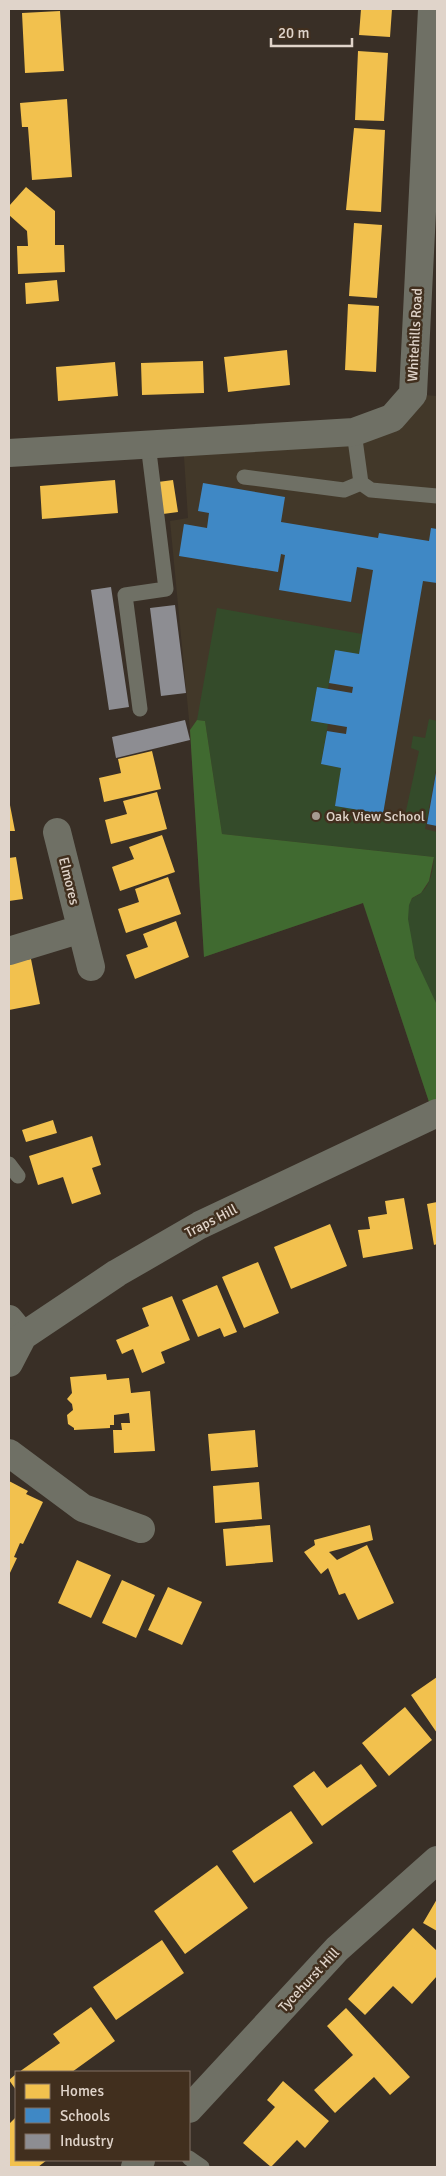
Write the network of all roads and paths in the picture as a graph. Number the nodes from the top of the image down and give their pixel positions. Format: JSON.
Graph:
{"nodes":[{"id":1,"x":432,"y":9,"type":"edge"},
{"id":2,"x":434,"y":41,"type":"edge"},
{"id":3,"x":354,"y":432,"type":"junction"},
{"id":4,"x":148,"y":444,"type":"junction"},
{"id":5,"x":9,"y":453,"type":"edge"},
{"id":6,"x":244,"y":477,"type":"dead end"},
{"id":7,"x":361,"y":482,"type":"junction"},
{"id":8,"x":437,"y":496,"type":"edge"},
{"id":9,"x":140,"y":709,"type":"dead end"},
{"id":10,"x":57,"y":832,"type":"dead end"},
{"id":11,"x":81,"y":929,"type":"junction"},
{"id":12,"x":9,"y":951,"type":"edge"},
{"id":13,"x":91,"y":968,"type":"dead end"},
{"id":14,"x":437,"y":1113,"type":"edge"},
{"id":15,"x":16,"y":1327,"type":"edge"},
{"id":16,"x":9,"y":1363,"type":"edge"},
{"id":17,"x":9,"y":1453,"type":"edge"},
{"id":18,"x":141,"y":1529,"type":"dead end"},
{"id":19,"x":437,"y":1860,"type":"edge"},
{"id":20,"x":190,"y":2108,"type":"edge"},
{"id":21,"x":190,"y":2159,"type":"edge"},
{"id":22,"x":202,"y":2167,"type":"edge"}],
"edges":[{"from":1,"to":2,"type":"street","name":"Whitehills Road"},
{"from":2,"to":3,"type":"street","name":"Whitehills Road"},
{"from":3,"to":4,"type":"street","name":"Whitehills Road"},
{"from":3,"to":7,"type":"lane"},
{"from":4,"to":5,"type":"street","name":"Whitehills Road"},
{"from":4,"to":9,"type":"lane"},
{"from":6,"to":7,"type":"lane"},
{"from":7,"to":8,"type":"lane"},
{"from":10,"to":11,"type":"street","name":"Elmores"},
{"from":11,"to":12,"type":"street"},
{"from":11,"to":13,"type":"street","name":"Elmores"},
{"from":14,"to":15,"type":"street","name":"Traps Hill"},
{"from":15,"to":16,"type":"street","name":"Traps Hill"},
{"from":17,"to":18,"type":"street"},
{"from":19,"to":20,"type":"street","name":"Tycehurst Hill"},
{"from":21,"to":22,"type":"lane"}]}
